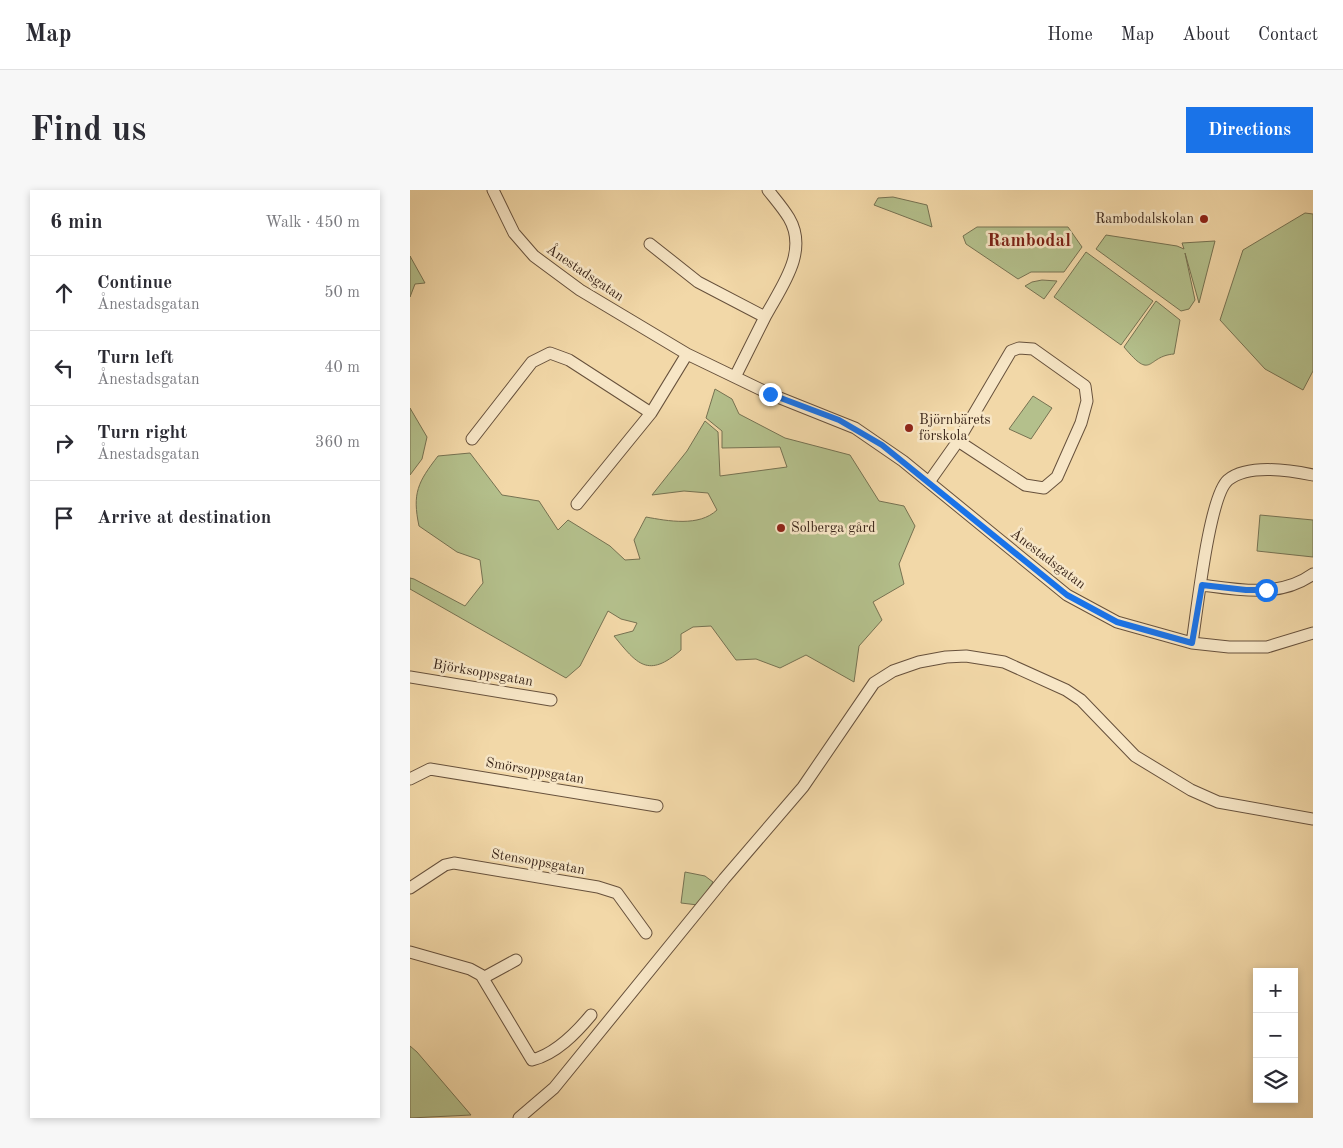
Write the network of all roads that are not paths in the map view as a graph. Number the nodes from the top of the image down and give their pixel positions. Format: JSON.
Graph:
{"nodes":[{"id":1,"x":493,"y":190,"type":"edge"},
{"id":2,"x":768,"y":190,"type":"edge"},
{"id":3,"x":650,"y":244,"type":"dead end"},
{"id":4,"x":766,"y":317,"type":"junction"},
{"id":5,"x":688,"y":354,"type":"junction"},
{"id":6,"x":735,"y":377,"type":"junction"},
{"id":7,"x":651,"y":413,"type":"junction"},
{"id":8,"x":472,"y":439,"type":"dead end"},
{"id":9,"x":958,"y":441,"type":"junction"},
{"id":10,"x":1313,"y":475,"type":"edge"},
{"id":11,"x":929,"y":482,"type":"junction"},
{"id":12,"x":578,"y":504,"type":"dead end"},
{"id":13,"x":1313,"y":574,"type":"edge"},
{"id":14,"x":1202,"y":585,"type":"junction"},
{"id":15,"x":1313,"y":633,"type":"edge"},
{"id":16,"x":1192,"y":643,"type":"junction"},
{"id":17,"x":410,"y":677,"type":"edge"},
{"id":18,"x":551,"y":700,"type":"dead end"},
{"id":19,"x":410,"y":779,"type":"edge"},
{"id":20,"x":657,"y":806,"type":"dead end"},
{"id":21,"x":1313,"y":819,"type":"edge"},
{"id":22,"x":410,"y":888,"type":"edge"},
{"id":23,"x":646,"y":933,"type":"dead end"},
{"id":24,"x":410,"y":952,"type":"edge"},
{"id":25,"x":516,"y":960,"type":"dead end"},
{"id":26,"x":483,"y":978,"type":"junction"},
{"id":27,"x":592,"y":1015,"type":"dead end"},
{"id":28,"x":519,"y":1118,"type":"edge"}],
"edges":[{"from":1,"to":5,"type":"street","name":"Ånestadsgatan"},
{"from":2,"to":4,"type":"street"},
{"from":3,"to":4,"type":"street"},
{"from":4,"to":6,"type":"street"},
{"from":5,"to":6,"type":"street","name":"Ånestadsgatan"},
{"from":5,"to":7,"type":"street"},
{"from":6,"to":11,"type":"street","name":"Ånestadsgatan"},
{"from":7,"to":8,"type":"street"},
{"from":7,"to":12,"type":"street"},
{"from":9,"to":9,"type":"street"},
{"from":9,"to":11,"type":"street"},
{"from":10,"to":14,"type":"street"},
{"from":11,"to":16,"type":"street","name":"Ånestadsgatan"},
{"from":13,"to":14,"type":"street"},
{"from":14,"to":16,"type":"street"},
{"from":15,"to":16,"type":"street","name":"Ånestadsgatan"},
{"from":17,"to":18,"type":"street","name":"Björksoppsgatan"},
{"from":19,"to":20,"type":"street","name":"Smörsoppsgatan"},
{"from":21,"to":28,"type":"street"},
{"from":22,"to":23,"type":"street","name":"Stensoppsgatan"},
{"from":24,"to":26,"type":"street"},
{"from":25,"to":26,"type":"street"},
{"from":26,"to":27,"type":"street"}]}
